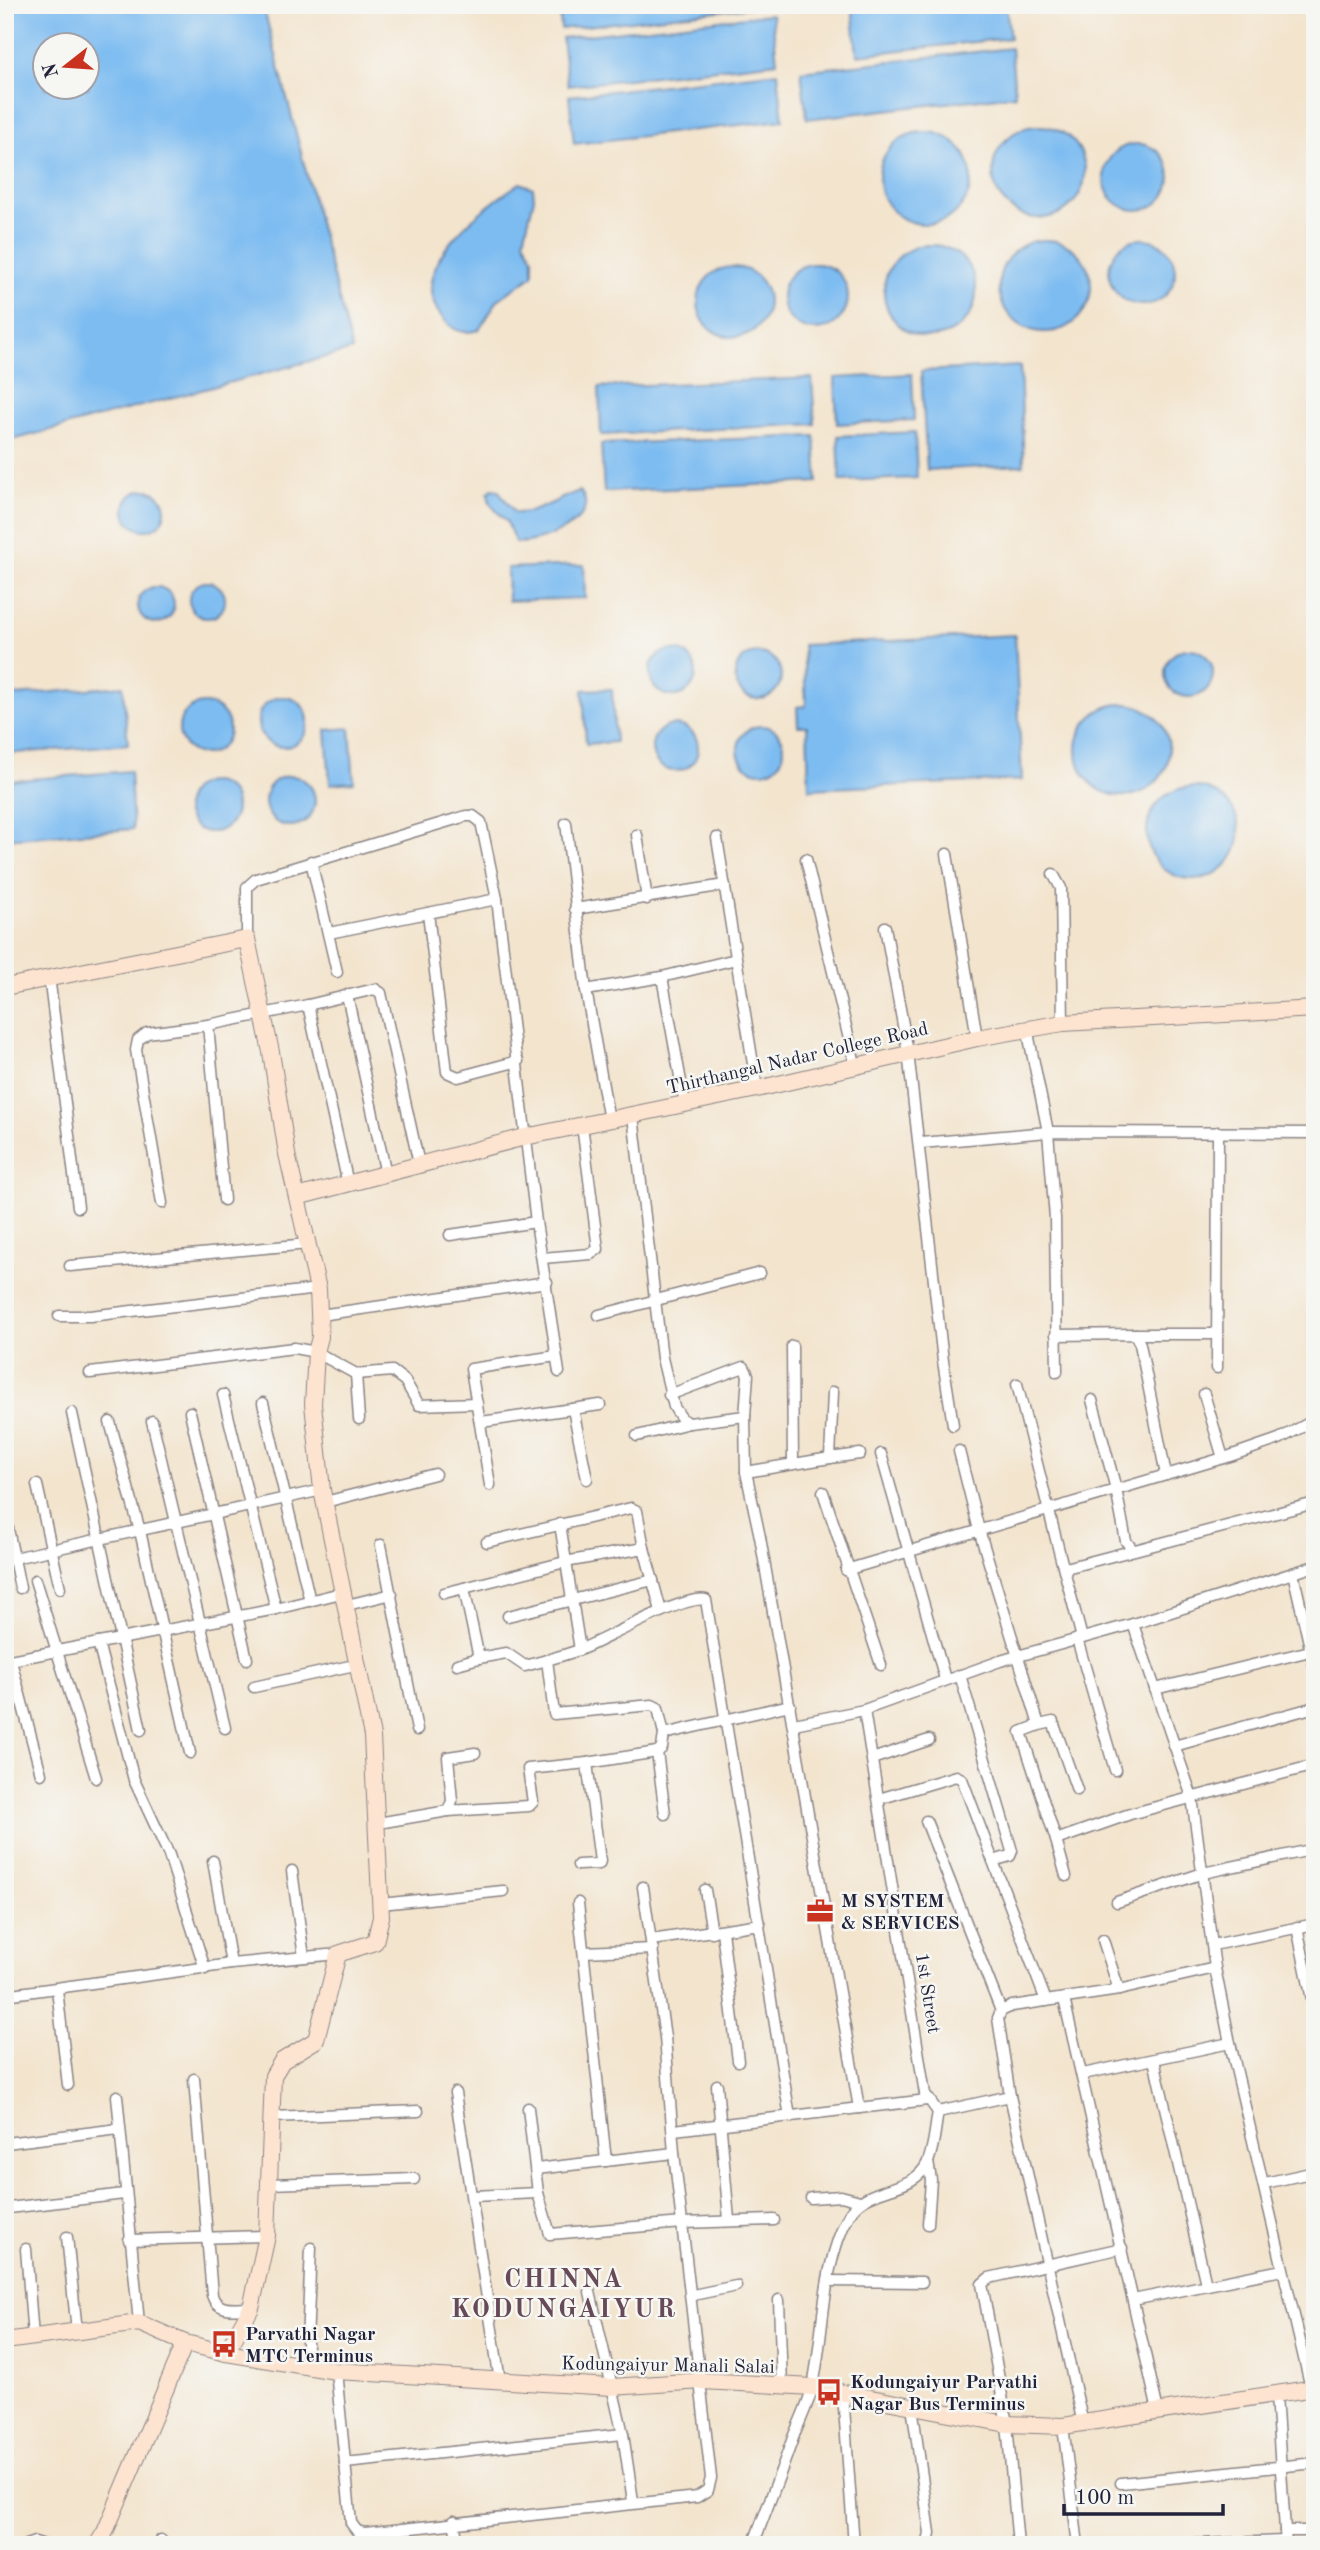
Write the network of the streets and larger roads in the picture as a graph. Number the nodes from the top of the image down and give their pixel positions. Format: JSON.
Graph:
{"nodes":[{"id":1,"x":566,"y":823,"type":"dead end"},
{"id":2,"x":637,"y":835,"type":"dead end"},
{"id":3,"x":717,"y":838,"type":"dead end"},
{"id":4,"x":947,"y":854,"type":"dead end"},
{"id":5,"x":806,"y":859,"type":"dead end"},
{"id":6,"x":311,"y":861,"type":"junction"},
{"id":7,"x":1053,"y":874,"type":"dead end"},
{"id":8,"x":725,"y":886,"type":"junction"},
{"id":9,"x":497,"y":899,"type":"junction"},
{"id":10,"x":648,"y":899,"type":"junction"},
{"id":11,"x":575,"y":909,"type":"junction"},
{"id":12,"x":428,"y":913,"type":"junction"},
{"id":13,"x":885,"y":927,"type":"dead end"},
{"id":14,"x":329,"y":933,"type":"junction"},
{"id":15,"x":247,"y":939,"type":"junction"},
{"id":16,"x":736,"y":959,"type":"junction"},
{"id":17,"x":337,"y":972,"type":"dead end"},
{"id":18,"x":49,"y":976,"type":"junction"},
{"id":19,"x":662,"y":977,"type":"junction"},
{"id":20,"x":5,"y":988,"type":"edge"},
{"id":21,"x":586,"y":990,"type":"junction"},
{"id":22,"x":347,"y":995,"type":"junction"},
{"id":23,"x":307,"y":1005,"type":"junction"},
{"id":24,"x":1315,"y":1009,"type":"edge"},
{"id":25,"x":263,"y":1015,"type":"junction"},
{"id":26,"x":1063,"y":1023,"type":"junction"},
{"id":27,"x":208,"y":1025,"type":"junction"},
{"id":28,"x":1027,"y":1028,"type":"junction"},
{"id":29,"x":977,"y":1038,"type":"junction"},
{"id":30,"x":908,"y":1052,"type":"junction"},
{"id":31,"x":518,"y":1061,"type":"junction"},
{"id":32,"x":855,"y":1063,"type":"junction"},
{"id":33,"x":757,"y":1089,"type":"junction"},
{"id":34,"x":685,"y":1104,"type":"junction"},
{"id":35,"x":633,"y":1116,"type":"junction"},
{"id":36,"x":609,"y":1120,"type":"junction"},
{"id":37,"x":582,"y":1125,"type":"junction"},
{"id":38,"x":1048,"y":1132,"type":"junction"},
{"id":39,"x":1218,"y":1132,"type":"junction"},
{"id":40,"x":1315,"y":1133,"type":"edge"},
{"id":41,"x":525,"y":1137,"type":"junction"},
{"id":42,"x":920,"y":1143,"type":"junction"},
{"id":43,"x":419,"y":1164,"type":"junction"},
{"id":44,"x":386,"y":1174,"type":"junction"},
{"id":45,"x":348,"y":1184,"type":"junction"},
{"id":46,"x":297,"y":1197,"type":"junction"},
{"id":47,"x":224,"y":1200,"type":"dead end"},
{"id":48,"x":162,"y":1203,"type":"dead end"},
{"id":49,"x":79,"y":1207,"type":"dead end"},
{"id":50,"x":536,"y":1222,"type":"junction"},
{"id":51,"x":450,"y":1235,"type":"dead end"},
{"id":52,"x":308,"y":1244,"type":"junction"},
{"id":53,"x":542,"y":1258,"type":"junction"},
{"id":54,"x":70,"y":1266,"type":"dead end"},
{"id":55,"x":760,"y":1273,"type":"dead end"},
{"id":56,"x":547,"y":1282,"type":"junction"},
{"id":57,"x":318,"y":1289,"type":"junction"},
{"id":58,"x":655,"y":1300,"type":"junction"},
{"id":59,"x":320,"y":1315,"type":"junction"},
{"id":60,"x":599,"y":1315,"type":"dead end"},
{"id":61,"x":59,"y":1316,"type":"dead end"},
{"id":62,"x":1135,"y":1334,"type":"junction"},
{"id":63,"x":1218,"y":1334,"type":"junction"},
{"id":64,"x":1056,"y":1335,"type":"junction"},
{"id":65,"x":792,"y":1346,"type":"dead end"},
{"id":66,"x":316,"y":1352,"type":"junction"},
{"id":67,"x":556,"y":1356,"type":"junction"},
{"id":68,"x":1217,"y":1368,"type":"dead end"},
{"id":69,"x":1057,"y":1371,"type":"dead end"},
{"id":70,"x":559,"y":1372,"type":"dead end"},
{"id":71,"x":90,"y":1373,"type":"dead end"},
{"id":72,"x":356,"y":1374,"type":"junction"},
{"id":73,"x":1017,"y":1384,"type":"dead end"},
{"id":74,"x":833,"y":1392,"type":"dead end"},
{"id":75,"x":1205,"y":1394,"type":"dead end"},
{"id":76,"x":223,"y":1395,"type":"dead end"},
{"id":77,"x":669,"y":1395,"type":"junction"},
{"id":78,"x":1092,"y":1400,"type":"dead end"},
{"id":79,"x":264,"y":1403,"type":"dead end"},
{"id":80,"x":477,"y":1403,"type":"junction"},
{"id":81,"x":600,"y":1405,"type":"dead end"},
{"id":82,"x":573,"y":1409,"type":"junction"},
{"id":83,"x":190,"y":1412,"type":"dead end"},
{"id":84,"x":72,"y":1413,"type":"dead end"},
{"id":85,"x":745,"y":1416,"type":"junction"},
{"id":86,"x":359,"y":1419,"type":"dead end"},
{"id":87,"x":1315,"y":1420,"type":"edge"},
{"id":88,"x":152,"y":1421,"type":"dead end"},
{"id":89,"x":110,"y":1422,"type":"dead end"},
{"id":90,"x":481,"y":1422,"type":"junction"},
{"id":91,"x":689,"y":1423,"type":"junction"},
{"id":92,"x":953,"y":1425,"type":"dead end"},
{"id":93,"x":637,"y":1436,"type":"dead end"},
{"id":94,"x":959,"y":1451,"type":"dead end"},
{"id":95,"x":860,"y":1454,"type":"dead end"},
{"id":96,"x":881,"y":1454,"type":"dead end"},
{"id":97,"x":830,"y":1458,"type":"junction"},
{"id":98,"x":1223,"y":1458,"type":"junction"},
{"id":99,"x":793,"y":1464,"type":"junction"},
{"id":100,"x":746,"y":1472,"type":"junction"},
{"id":101,"x":435,"y":1474,"type":"dead end"},
{"id":102,"x":1166,"y":1475,"type":"junction"},
{"id":103,"x":587,"y":1479,"type":"dead end"},
{"id":104,"x":37,"y":1485,"type":"dead end"},
{"id":105,"x":490,"y":1485,"type":"dead end"},
{"id":106,"x":1116,"y":1489,"type":"junction"},
{"id":107,"x":823,"y":1492,"type":"dead end"},
{"id":108,"x":323,"y":1496,"type":"junction"},
{"id":109,"x":288,"y":1497,"type":"junction"},
{"id":110,"x":1315,"y":1503,"type":"edge"},
{"id":111,"x":248,"y":1506,"type":"junction"},
{"id":112,"x":1049,"y":1509,"type":"junction"},
{"id":113,"x":214,"y":1513,"type":"junction"},
{"id":114,"x":5,"y":1514,"type":"edge"},
{"id":115,"x":178,"y":1522,"type":"junction"},
{"id":116,"x":560,"y":1524,"type":"junction"},
{"id":117,"x":979,"y":1530,"type":"junction"},
{"id":118,"x":140,"y":1531,"type":"junction"},
{"id":119,"x":98,"y":1541,"type":"junction"},
{"id":120,"x":487,"y":1542,"type":"dead end"},
{"id":121,"x":381,"y":1545,"type":"dead end"},
{"id":122,"x":644,"y":1548,"type":"junction"},
{"id":123,"x":1132,"y":1549,"type":"junction"},
{"id":124,"x":52,"y":1550,"type":"junction"},
{"id":125,"x":910,"y":1551,"type":"junction"},
{"id":126,"x":9,"y":1559,"type":"edge"},
{"id":127,"x":565,"y":1562,"type":"junction"},
{"id":128,"x":1063,"y":1566,"type":"junction"},
{"id":129,"x":1315,"y":1566,"type":"edge"},
{"id":130,"x":846,"y":1570,"type":"junction"},
{"id":131,"x":1293,"y":1573,"type":"junction"},
{"id":132,"x":35,"y":1580,"type":"dead end"},
{"id":133,"x":653,"y":1580,"type":"junction"},
{"id":134,"x":20,"y":1588,"type":"dead end"},
{"id":135,"x":60,"y":1588,"type":"dead end"},
{"id":136,"x":464,"y":1588,"type":"junction"},
{"id":137,"x":444,"y":1593,"type":"dead end"},
{"id":138,"x":392,"y":1594,"type":"junction"},
{"id":139,"x":346,"y":1598,"type":"junction"},
{"id":140,"x":310,"y":1601,"type":"junction"},
{"id":141,"x":572,"y":1603,"type":"junction"},
{"id":142,"x":276,"y":1609,"type":"junction"},
{"id":143,"x":660,"y":1611,"type":"junction"},
{"id":144,"x":239,"y":1616,"type":"junction"},
{"id":145,"x":508,"y":1616,"type":"dead end"},
{"id":146,"x":201,"y":1623,"type":"junction"},
{"id":147,"x":1133,"y":1624,"type":"junction"},
{"id":148,"x":162,"y":1631,"type":"junction"},
{"id":149,"x":1080,"y":1638,"type":"junction"},
{"id":150,"x":119,"y":1639,"type":"junction"},
{"id":151,"x":98,"y":1643,"type":"junction"},
{"id":152,"x":57,"y":1650,"type":"junction"},
{"id":153,"x":580,"y":1650,"type":"junction"},
{"id":154,"x":1310,"y":1651,"type":"junction"},
{"id":155,"x":1019,"y":1656,"type":"junction"},
{"id":156,"x":247,"y":1658,"type":"dead end"},
{"id":157,"x":479,"y":1658,"type":"junction"},
{"id":158,"x":547,"y":1660,"type":"junction"},
{"id":159,"x":8,"y":1661,"type":"edge"},
{"id":160,"x":359,"y":1664,"type":"junction"},
{"id":161,"x":457,"y":1664,"type":"dead end"},
{"id":162,"x":881,"y":1665,"type":"dead end"},
{"id":163,"x":1315,"y":1670,"type":"edge"},
{"id":164,"x":960,"y":1675,"type":"junction"},
{"id":165,"x":945,"y":1679,"type":"junction"},
{"id":166,"x":254,"y":1687,"type":"dead end"},
{"id":167,"x":1155,"y":1689,"type":"junction"},
{"id":168,"x":790,"y":1705,"type":"junction"},
{"id":169,"x":1315,"y":1707,"type":"edge"},
{"id":170,"x":864,"y":1710,"type":"junction"},
{"id":171,"x":725,"y":1720,"type":"junction"},
{"id":172,"x":794,"y":1724,"type":"junction"},
{"id":173,"x":1039,"y":1725,"type":"junction"},
{"id":174,"x":225,"y":1728,"type":"dead end"},
{"id":175,"x":141,"y":1730,"type":"dead end"},
{"id":176,"x":417,"y":1730,"type":"dead end"},
{"id":177,"x":664,"y":1734,"type":"junction"},
{"id":178,"x":929,"y":1740,"type":"dead end"},
{"id":179,"x":1174,"y":1746,"type":"junction"},
{"id":180,"x":657,"y":1752,"type":"junction"},
{"id":181,"x":190,"y":1753,"type":"dead end"},
{"id":182,"x":475,"y":1753,"type":"dead end"},
{"id":183,"x":872,"y":1759,"type":"junction"},
{"id":184,"x":587,"y":1763,"type":"junction"},
{"id":185,"x":1315,"y":1765,"type":"edge"},
{"id":186,"x":1115,"y":1770,"type":"dead end"},
{"id":187,"x":41,"y":1774,"type":"dead end"},
{"id":188,"x":96,"y":1778,"type":"dead end"},
{"id":189,"x":1077,"y":1790,"type":"dead end"},
{"id":190,"x":1192,"y":1797,"type":"junction"},
{"id":191,"x":879,"y":1799,"type":"junction"},
{"id":192,"x":448,"y":1811,"type":"junction"},
{"id":193,"x":665,"y":1814,"type":"dead end"},
{"id":194,"x":926,"y":1821,"type":"dead end"},
{"id":195,"x":377,"y":1824,"type":"junction"},
{"id":196,"x":1056,"y":1840,"type":"junction"},
{"id":197,"x":1315,"y":1849,"type":"edge"},
{"id":198,"x":213,"y":1861,"type":"dead end"},
{"id":199,"x":993,"y":1861,"type":"junction"},
{"id":200,"x":578,"y":1865,"type":"dead end"},
{"id":201,"x":292,"y":1871,"type":"dead end"},
{"id":202,"x":1203,"y":1873,"type":"junction"},
{"id":203,"x":1066,"y":1876,"type":"dead end"},
{"id":204,"x":643,"y":1887,"type":"dead end"},
{"id":205,"x":705,"y":1890,"type":"dead end"},
{"id":206,"x":503,"y":1891,"type":"dead end"},
{"id":207,"x":1117,"y":1902,"type":"dead end"},
{"id":208,"x":578,"y":1903,"type":"dead end"},
{"id":209,"x":382,"y":1904,"type":"junction"},
{"id":210,"x":760,"y":1924,"type":"junction"},
{"id":211,"x":1315,"y":1924,"type":"edge"},
{"id":212,"x":1297,"y":1927,"type":"junction"},
{"id":213,"x":717,"y":1932,"type":"junction"},
{"id":214,"x":1103,"y":1940,"type":"dead end"},
{"id":215,"x":652,"y":1944,"type":"junction"},
{"id":216,"x":1213,"y":1945,"type":"junction"},
{"id":217,"x":584,"y":1952,"type":"junction"},
{"id":218,"x":338,"y":1954,"type":"junction"},
{"id":219,"x":304,"y":1957,"type":"junction"},
{"id":220,"x":231,"y":1964,"type":"junction"},
{"id":221,"x":1215,"y":1968,"type":"junction"},
{"id":222,"x":205,"y":1969,"type":"junction"},
{"id":223,"x":57,"y":1989,"type":"junction"},
{"id":224,"x":1119,"y":1990,"type":"junction"},
{"id":225,"x":5,"y":1996,"type":"edge"},
{"id":226,"x":1064,"y":1999,"type":"junction"},
{"id":227,"x":1046,"y":2001,"type":"junction"},
{"id":228,"x":1001,"y":2011,"type":"junction"},
{"id":229,"x":1315,"y":2014,"type":"edge"},
{"id":230,"x":1230,"y":2043,"type":"junction"},
{"id":231,"x":1154,"y":2060,"type":"junction"},
{"id":232,"x":738,"y":2062,"type":"dead end"},
{"id":233,"x":1083,"y":2074,"type":"junction"},
{"id":234,"x":194,"y":2079,"type":"dead end"},
{"id":235,"x":68,"y":2085,"type":"dead end"},
{"id":236,"x":718,"y":2085,"type":"dead end"},
{"id":237,"x":455,"y":2093,"type":"dead end"},
{"id":238,"x":117,"y":2096,"type":"dead end"},
{"id":239,"x":1010,"y":2096,"type":"junction"},
{"id":240,"x":927,"y":2100,"type":"junction"},
{"id":241,"x":528,"y":2108,"type":"dead end"},
{"id":242,"x":859,"y":2108,"type":"junction"},
{"id":243,"x":418,"y":2111,"type":"dead end"},
{"id":244,"x":938,"y":2112,"type":"junction"},
{"id":245,"x":272,"y":2117,"type":"junction"},
{"id":246,"x":790,"y":2117,"type":"junction"},
{"id":247,"x":722,"y":2125,"type":"junction"},
{"id":248,"x":119,"y":2129,"type":"junction"},
{"id":249,"x":674,"y":2130,"type":"junction"},
{"id":250,"x":6,"y":2143,"type":"edge"},
{"id":251,"x":674,"y":2153,"type":"junction"},
{"id":252,"x":606,"y":2161,"type":"junction"},
{"id":253,"x":928,"y":2162,"type":"junction"},
{"id":254,"x":536,"y":2169,"type":"junction"},
{"id":255,"x":1315,"y":2172,"type":"edge"},
{"id":256,"x":414,"y":2179,"type":"dead end"},
{"id":257,"x":1265,"y":2183,"type":"junction"},
{"id":258,"x":270,"y":2184,"type":"junction"},
{"id":259,"x":538,"y":2193,"type":"junction"},
{"id":260,"x":124,"y":2194,"type":"junction"},
{"id":261,"x":472,"y":2196,"type":"junction"},
{"id":262,"x":811,"y":2198,"type":"dead end"},
{"id":263,"x":860,"y":2201,"type":"junction"},
{"id":264,"x":9,"y":2208,"type":"dead end"},
{"id":265,"x":729,"y":2220,"type":"junction"},
{"id":266,"x":774,"y":2220,"type":"dead end"},
{"id":267,"x":683,"y":2223,"type":"junction"},
{"id":268,"x":928,"y":2224,"type":"dead end"},
{"id":269,"x":67,"y":2236,"type":"dead end"},
{"id":270,"x":267,"y":2236,"type":"junction"},
{"id":271,"x":207,"y":2238,"type":"junction"},
{"id":272,"x":129,"y":2240,"type":"junction"},
{"id":273,"x":311,"y":2248,"type":"dead end"},
{"id":274,"x":1122,"y":2248,"type":"junction"},
{"id":275,"x":26,"y":2249,"type":"dead end"},
{"id":276,"x":1049,"y":2264,"type":"junction"},
{"id":277,"x":1282,"y":2270,"type":"junction"},
{"id":278,"x":828,"y":2281,"type":"junction"},
{"id":279,"x":922,"y":2282,"type":"dead end"},
{"id":280,"x":1206,"y":2284,"type":"junction"},
{"id":281,"x":736,"y":2286,"type":"dead end"},
{"id":282,"x":590,"y":2292,"type":"dead end"},
{"id":283,"x":693,"y":2295,"type":"junction"},
{"id":284,"x":779,"y":2300,"type":"dead end"},
{"id":285,"x":1133,"y":2300,"type":"junction"},
{"id":286,"x":251,"y":2308,"type":"junction"},
{"id":287,"x":139,"y":2323,"type":"junction"},
{"id":288,"x":77,"y":2331,"type":"junction"},
{"id":289,"x":33,"y":2337,"type":"junction"},
{"id":290,"x":5,"y":2341,"type":"edge"},
{"id":291,"x":185,"y":2343,"type":"junction"},
{"id":292,"x":226,"y":2353,"type":"junction"},
{"id":293,"x":306,"y":2368,"type":"junction"},
{"id":294,"x":336,"y":2371,"type":"junction"},
{"id":295,"x":500,"y":2381,"type":"junction"},
{"id":296,"x":702,"y":2381,"type":"junction"},
{"id":297,"x":782,"y":2386,"type":"junction"},
{"id":298,"x":612,"y":2387,"type":"junction"},
{"id":299,"x":813,"y":2387,"type":"junction"},
{"id":300,"x":1313,"y":2388,"type":"edge"},
{"id":301,"x":843,"y":2394,"type":"junction"},
{"id":302,"x":1276,"y":2395,"type":"junction"},
{"id":303,"x":912,"y":2406,"type":"junction"},
{"id":304,"x":1158,"y":2411,"type":"junction"},
{"id":305,"x":1007,"y":2424,"type":"junction"},
{"id":306,"x":1083,"y":2424,"type":"junction"},
{"id":307,"x":1063,"y":2426,"type":"junction"},
{"id":308,"x":623,"y":2434,"type":"junction"},
{"id":309,"x":345,"y":2463,"type":"junction"},
{"id":310,"x":1315,"y":2463,"type":"edge"},
{"id":311,"x":1283,"y":2467,"type":"junction"},
{"id":312,"x":1121,"y":2483,"type":"dead end"},
{"id":313,"x":633,"y":2501,"type":"junction"},
{"id":314,"x":454,"y":2521,"type":"junction"},
{"id":315,"x":1315,"y":2536,"type":"edge"},
{"id":316,"x":1286,"y":2539,"type":"edge"},
{"id":317,"x":26,"y":2545,"type":"edge"},
{"id":318,"x":44,"y":2545,"type":"edge"},
{"id":319,"x":97,"y":2545,"type":"edge"},
{"id":320,"x":458,"y":2545,"type":"edge"},
{"id":321,"x":753,"y":2545,"type":"edge"},
{"id":322,"x":854,"y":2545,"type":"edge"},
{"id":323,"x":927,"y":2545,"type":"edge"},
{"id":324,"x":1018,"y":2545,"type":"edge"},
{"id":325,"x":1078,"y":2545,"type":"edge"},
{"id":326,"x":1170,"y":2545,"type":"edge"}],
"edges":[{"from":1,"to":11,"type":"street"},
{"from":2,"to":10,"type":"street"},
{"from":3,"to":8,"type":"street"},
{"from":4,"to":29,"type":"street"},
{"from":5,"to":32,"type":"street"},
{"from":6,"to":9,"type":"street"},
{"from":6,"to":14,"type":"street"},
{"from":6,"to":15,"type":"street"},
{"from":7,"to":26,"type":"street"},
{"from":8,"to":10,"type":"street"},
{"from":8,"to":16,"type":"street"},
{"from":9,"to":12,"type":"street"},
{"from":9,"to":31,"type":"street"},
{"from":10,"to":11,"type":"street"},
{"from":11,"to":21,"type":"street"},
{"from":12,"to":14,"type":"street"},
{"from":12,"to":31,"type":"street"},
{"from":13,"to":30,"type":"street"},
{"from":14,"to":17,"type":"street"},
{"from":15,"to":18,"type":"street"},
{"from":15,"to":25,"type":"street"},
{"from":16,"to":19,"type":"street"},
{"from":16,"to":33,"type":"street"},
{"from":18,"to":20,"type":"street"},
{"from":18,"to":49,"type":"street"},
{"from":19,"to":21,"type":"street"},
{"from":19,"to":34,"type":"street"},
{"from":21,"to":36,"type":"street"},
{"from":22,"to":23,"type":"street"},
{"from":22,"to":43,"type":"street"},
{"from":22,"to":44,"type":"street"},
{"from":23,"to":25,"type":"street"},
{"from":23,"to":45,"type":"street"},
{"from":24,"to":26,"type":"street","name":"Thirthangal Nadar College Road"},
{"from":25,"to":27,"type":"street"},
{"from":25,"to":46,"type":"street"},
{"from":26,"to":28,"type":"street","name":"Thirthangal Nadar College Road"},
{"from":27,"to":47,"type":"street"},
{"from":27,"to":48,"type":"street"},
{"from":28,"to":29,"type":"street","name":"Thirthangal Nadar College Road"},
{"from":28,"to":38,"type":"street"},
{"from":29,"to":30,"type":"street","name":"Thirthangal Nadar College Road"},
{"from":30,"to":32,"type":"street","name":"Thirthangal Nadar College Road"},
{"from":30,"to":42,"type":"street"},
{"from":31,"to":41,"type":"street"},
{"from":32,"to":33,"type":"street","name":"Thirthangal Nadar College Road"},
{"from":33,"to":34,"type":"street","name":"Thirthangal Nadar College Road"},
{"from":34,"to":35,"type":"street","name":"Thirthangal Nadar College Road"},
{"from":35,"to":36,"type":"street","name":"Thirthangal Nadar College Road"},
{"from":35,"to":58,"type":"street"},
{"from":36,"to":37,"type":"street","name":"Thirthangal Nadar College Road"},
{"from":37,"to":41,"type":"street","name":"Thirthangal Nadar College Road"},
{"from":37,"to":53,"type":"street"},
{"from":38,"to":39,"type":"street"},
{"from":38,"to":42,"type":"street"},
{"from":38,"to":64,"type":"street"},
{"from":39,"to":40,"type":"street"},
{"from":39,"to":63,"type":"street"},
{"from":41,"to":43,"type":"street","name":"Thirthangal Nadar College Road"},
{"from":41,"to":50,"type":"street"},
{"from":42,"to":92,"type":"street"},
{"from":43,"to":44,"type":"street","name":"Thirthangal Nadar College Road"},
{"from":44,"to":45,"type":"street","name":"Thirthangal Nadar College Road"},
{"from":45,"to":46,"type":"street","name":"Thirthangal Nadar College Road"},
{"from":46,"to":52,"type":"street"},
{"from":50,"to":51,"type":"street"},
{"from":50,"to":53,"type":"street"},
{"from":52,"to":54,"type":"street"},
{"from":52,"to":57,"type":"street"},
{"from":53,"to":56,"type":"street"},
{"from":55,"to":58,"type":"street"},
{"from":56,"to":59,"type":"street"},
{"from":56,"to":67,"type":"street"},
{"from":57,"to":59,"type":"street"},
{"from":57,"to":61,"type":"street"},
{"from":58,"to":60,"type":"street"},
{"from":58,"to":77,"type":"street"},
{"from":59,"to":66,"type":"street"},
{"from":62,"to":63,"type":"street"},
{"from":62,"to":64,"type":"street"},
{"from":62,"to":102,"type":"street"},
{"from":63,"to":68,"type":"street"},
{"from":64,"to":69,"type":"street"},
{"from":65,"to":99,"type":"street"},
{"from":66,"to":71,"type":"street"},
{"from":66,"to":72,"type":"street"},
{"from":66,"to":108,"type":"street"},
{"from":67,"to":70,"type":"street"},
{"from":67,"to":80,"type":"street"},
{"from":72,"to":80,"type":"street"},
{"from":72,"to":86,"type":"street"},
{"from":73,"to":112,"type":"street"},
{"from":74,"to":97,"type":"street"},
{"from":75,"to":98,"type":"street"},
{"from":76,"to":111,"type":"street"},
{"from":77,"to":85,"type":"street"},
{"from":77,"to":91,"type":"street"},
{"from":78,"to":106,"type":"street"},
{"from":79,"to":109,"type":"street"},
{"from":80,"to":90,"type":"street"},
{"from":81,"to":82,"type":"street"},
{"from":82,"to":90,"type":"street"},
{"from":82,"to":103,"type":"street"},
{"from":83,"to":113,"type":"street"},
{"from":84,"to":119,"type":"street"},
{"from":85,"to":91,"type":"street"},
{"from":85,"to":100,"type":"street"},
{"from":87,"to":98,"type":"street"},
{"from":88,"to":115,"type":"street"},
{"from":89,"to":118,"type":"street"},
{"from":90,"to":105,"type":"street"},
{"from":91,"to":93,"type":"street"},
{"from":94,"to":117,"type":"street"},
{"from":95,"to":97,"type":"street"},
{"from":96,"to":125,"type":"street"},
{"from":97,"to":99,"type":"street"},
{"from":98,"to":102,"type":"street"},
{"from":99,"to":100,"type":"street"},
{"from":100,"to":168,"type":"street"},
{"from":101,"to":108,"type":"street"},
{"from":102,"to":106,"type":"street"},
{"from":104,"to":124,"type":"street"},
{"from":106,"to":112,"type":"street"},
{"from":106,"to":123,"type":"street"},
{"from":107,"to":130,"type":"street"},
{"from":108,"to":109,"type":"street"},
{"from":108,"to":139,"type":"street"},
{"from":109,"to":111,"type":"street"},
{"from":109,"to":140,"type":"street"},
{"from":110,"to":123,"type":"street"},
{"from":111,"to":113,"type":"street"},
{"from":111,"to":142,"type":"street"},
{"from":112,"to":117,"type":"street"},
{"from":112,"to":128,"type":"street"},
{"from":113,"to":115,"type":"street"},
{"from":113,"to":144,"type":"street"},
{"from":114,"to":126,"type":"street"},
{"from":115,"to":118,"type":"street"},
{"from":115,"to":146,"type":"street"},
{"from":116,"to":120,"type":"street"},
{"from":116,"to":122,"type":"street"},
{"from":116,"to":127,"type":"street"},
{"from":117,"to":125,"type":"street"},
{"from":117,"to":155,"type":"street"},
{"from":118,"to":119,"type":"street"},
{"from":118,"to":148,"type":"street"},
{"from":119,"to":124,"type":"street"},
{"from":119,"to":150,"type":"street"},
{"from":121,"to":138,"type":"street"},
{"from":122,"to":127,"type":"street"},
{"from":122,"to":133,"type":"street"},
{"from":123,"to":128,"type":"street"},
{"from":124,"to":126,"type":"street"},
{"from":124,"to":135,"type":"street"},
{"from":125,"to":130,"type":"street"},
{"from":125,"to":165,"type":"street"},
{"from":126,"to":134,"type":"street"},
{"from":127,"to":136,"type":"street"},
{"from":127,"to":141,"type":"street"},
{"from":128,"to":149,"type":"street"},
{"from":129,"to":131,"type":"street"},
{"from":130,"to":162,"type":"street"},
{"from":131,"to":147,"type":"street"},
{"from":131,"to":154,"type":"street"},
{"from":132,"to":152,"type":"street"},
{"from":133,"to":141,"type":"street"},
{"from":133,"to":143,"type":"street"},
{"from":136,"to":137,"type":"street"},
{"from":136,"to":157,"type":"street"},
{"from":138,"to":139,"type":"street"},
{"from":138,"to":176,"type":"street"},
{"from":139,"to":140,"type":"street"},
{"from":139,"to":160,"type":"street"},
{"from":140,"to":142,"type":"street"},
{"from":141,"to":145,"type":"street"},
{"from":141,"to":153,"type":"street"},
{"from":142,"to":144,"type":"street"},
{"from":143,"to":153,"type":"street"},
{"from":143,"to":171,"type":"street"},
{"from":144,"to":146,"type":"street"},
{"from":144,"to":156,"type":"street"},
{"from":146,"to":148,"type":"street"},
{"from":146,"to":174,"type":"street"},
{"from":147,"to":149,"type":"street"},
{"from":147,"to":167,"type":"street"},
{"from":148,"to":150,"type":"street"},
{"from":148,"to":181,"type":"street"},
{"from":149,"to":155,"type":"street"},
{"from":149,"to":186,"type":"street"},
{"from":150,"to":151,"type":"street"},
{"from":150,"to":175,"type":"street"},
{"from":151,"to":152,"type":"street"},
{"from":151,"to":222,"type":"street"},
{"from":152,"to":159,"type":"street"},
{"from":152,"to":188,"type":"street"},
{"from":153,"to":158,"type":"street"},
{"from":154,"to":163,"type":"street"},
{"from":154,"to":167,"type":"street"},
{"from":155,"to":164,"type":"street"},
{"from":155,"to":173,"type":"street"},
{"from":157,"to":158,"type":"street"},
{"from":157,"to":161,"type":"street"},
{"from":158,"to":177,"type":"street"},
{"from":159,"to":187,"type":"street"},
{"from":160,"to":166,"type":"street"},
{"from":160,"to":195,"type":"street"},
{"from":164,"to":165,"type":"street"},
{"from":164,"to":199,"type":"street"},
{"from":165,"to":170,"type":"street"},
{"from":167,"to":179,"type":"street"},
{"from":168,"to":171,"type":"street"},
{"from":168,"to":172,"type":"street"},
{"from":169,"to":179,"type":"street"},
{"from":170,"to":172,"type":"street"},
{"from":170,"to":183,"type":"street","name":"1st Street"},
{"from":171,"to":177,"type":"street"},
{"from":171,"to":210,"type":"street"},
{"from":172,"to":242,"type":"street"},
{"from":173,"to":189,"type":"street"},
{"from":173,"to":196,"type":"street"},
{"from":177,"to":180,"type":"street"},
{"from":178,"to":183,"type":"street"},
{"from":179,"to":190,"type":"street"},
{"from":180,"to":184,"type":"street"},
{"from":180,"to":193,"type":"street"},
{"from":182,"to":192,"type":"street"},
{"from":183,"to":191,"type":"street","name":"1st Street"},
{"from":184,"to":192,"type":"street"},
{"from":184,"to":200,"type":"street"},
{"from":185,"to":190,"type":"street"},
{"from":190,"to":196,"type":"street"},
{"from":190,"to":202,"type":"street"},
{"from":191,"to":199,"type":"street"},
{"from":191,"to":240,"type":"street","name":"1st Street"},
{"from":192,"to":195,"type":"street"},
{"from":194,"to":228,"type":"street"},
{"from":195,"to":209,"type":"street"},
{"from":196,"to":203,"type":"street"},
{"from":197,"to":202,"type":"street"},
{"from":198,"to":220,"type":"street"},
{"from":199,"to":227,"type":"street"},
{"from":201,"to":219,"type":"street"},
{"from":202,"to":207,"type":"street"},
{"from":202,"to":216,"type":"street"},
{"from":204,"to":215,"type":"street"},
{"from":205,"to":213,"type":"street"},
{"from":206,"to":209,"type":"street"},
{"from":208,"to":217,"type":"street"},
{"from":209,"to":218,"type":"street"},
{"from":210,"to":213,"type":"street"},
{"from":210,"to":246,"type":"street"},
{"from":211,"to":212,"type":"street"},
{"from":212,"to":216,"type":"street"},
{"from":212,"to":229,"type":"street"},
{"from":213,"to":215,"type":"street"},
{"from":213,"to":232,"type":"street"},
{"from":214,"to":224,"type":"street"},
{"from":215,"to":217,"type":"street"},
{"from":215,"to":249,"type":"street"},
{"from":216,"to":221,"type":"street"},
{"from":217,"to":252,"type":"street"},
{"from":218,"to":219,"type":"street"},
{"from":218,"to":245,"type":"street"},
{"from":219,"to":220,"type":"street"},
{"from":220,"to":222,"type":"street"},
{"from":221,"to":224,"type":"street"},
{"from":221,"to":230,"type":"street"},
{"from":222,"to":223,"type":"street"},
{"from":223,"to":225,"type":"street"},
{"from":223,"to":235,"type":"street"},
{"from":224,"to":226,"type":"street"},
{"from":226,"to":227,"type":"street"},
{"from":226,"to":233,"type":"street"},
{"from":227,"to":228,"type":"street"},
{"from":228,"to":239,"type":"street"},
{"from":230,"to":231,"type":"street"},
{"from":230,"to":257,"type":"street"},
{"from":231,"to":233,"type":"street"},
{"from":231,"to":280,"type":"street"},
{"from":233,"to":274,"type":"street"},
{"from":234,"to":271,"type":"street"},
{"from":236,"to":247,"type":"street"},
{"from":237,"to":261,"type":"street"},
{"from":238,"to":248,"type":"street"},
{"from":239,"to":244,"type":"street"},
{"from":239,"to":276,"type":"street"},
{"from":240,"to":242,"type":"street"},
{"from":240,"to":244,"type":"street"},
{"from":241,"to":254,"type":"street"},
{"from":242,"to":246,"type":"street"},
{"from":243,"to":245,"type":"street"},
{"from":244,"to":253,"type":"street"},
{"from":245,"to":258,"type":"street"},
{"from":246,"to":247,"type":"street"},
{"from":247,"to":249,"type":"street"},
{"from":247,"to":265,"type":"street"},
{"from":248,"to":250,"type":"street"},
{"from":248,"to":260,"type":"street"},
{"from":249,"to":251,"type":"street"},
{"from":251,"to":252,"type":"street"},
{"from":251,"to":267,"type":"street"},
{"from":252,"to":254,"type":"street"},
{"from":253,"to":263,"type":"street"},
{"from":253,"to":268,"type":"street"},
{"from":254,"to":259,"type":"street"},
{"from":255,"to":257,"type":"street"},
{"from":256,"to":258,"type":"street"},
{"from":257,"to":277,"type":"street"},
{"from":258,"to":270,"type":"street"},
{"from":259,"to":261,"type":"street"},
{"from":259,"to":267,"type":"street"},
{"from":260,"to":264,"type":"street"},
{"from":260,"to":272,"type":"street"},
{"from":261,"to":295,"type":"street"},
{"from":262,"to":263,"type":"street"},
{"from":263,"to":278,"type":"street"},
{"from":265,"to":266,"type":"street"},
{"from":265,"to":267,"type":"street"},
{"from":267,"to":283,"type":"street"},
{"from":269,"to":288,"type":"street"},
{"from":270,"to":271,"type":"street"},
{"from":270,"to":286,"type":"street"},
{"from":271,"to":272,"type":"street"},
{"from":271,"to":286,"type":"street"},
{"from":272,"to":287,"type":"street"},
{"from":273,"to":293,"type":"street"},
{"from":274,"to":276,"type":"street"},
{"from":274,"to":285,"type":"street"},
{"from":275,"to":289,"type":"street"},
{"from":276,"to":305,"type":"street"},
{"from":276,"to":306,"type":"street"},
{"from":277,"to":280,"type":"street"},
{"from":277,"to":300,"type":"street"},
{"from":278,"to":279,"type":"street"},
{"from":278,"to":299,"type":"street"},
{"from":280,"to":285,"type":"street"},
{"from":281,"to":283,"type":"street"},
{"from":282,"to":298,"type":"street"},
{"from":283,"to":296,"type":"street"},
{"from":284,"to":297,"type":"street"},
{"from":285,"to":304,"type":"street"},
{"from":286,"to":292,"type":"street"},
{"from":287,"to":288,"type":"street"},
{"from":287,"to":291,"type":"street","name":"Kodungaiyur Manali Salai"},
{"from":288,"to":289,"type":"street"},
{"from":289,"to":290,"type":"street"},
{"from":291,"to":292,"type":"street","name":"Kodungaiyur Manali Salai"},
{"from":291,"to":319,"type":"street"},
{"from":292,"to":293,"type":"street","name":"Kodungaiyur Manali Salai"},
{"from":293,"to":294,"type":"street","name":"Kodungaiyur Manali Salai"},
{"from":294,"to":295,"type":"street","name":"Kodungaiyur Manali Salai"},
{"from":294,"to":309,"type":"street"},
{"from":295,"to":298,"type":"street","name":"Kodungaiyur Manali Salai"},
{"from":296,"to":297,"type":"street","name":"Kodungaiyur Manali Salai"},
{"from":296,"to":298,"type":"street","name":"Kodungaiyur Manali Salai"},
{"from":296,"to":313,"type":"street"},
{"from":297,"to":299,"type":"street","name":"Kodungaiyur Manali Salai"},
{"from":298,"to":308,"type":"street"},
{"from":299,"to":301,"type":"street","name":"Kodungaiyur Manali Salai"},
{"from":299,"to":321,"type":"street"},
{"from":300,"to":302,"type":"street","name":"Kodungaiyur Manali Salai"},
{"from":301,"to":303,"type":"street","name":"Kodungaiyur Manali Salai"},
{"from":301,"to":322,"type":"street"},
{"from":302,"to":304,"type":"street","name":"Kodungaiyur Manali Salai"},
{"from":302,"to":311,"type":"street"},
{"from":303,"to":305,"type":"street","name":"Kodungaiyur Manali Salai"},
{"from":303,"to":323,"type":"street"},
{"from":304,"to":306,"type":"street","name":"Kodungaiyur Manali Salai"},
{"from":305,"to":307,"type":"street","name":"Kodungaiyur Manali Salai"},
{"from":305,"to":324,"type":"street"},
{"from":306,"to":307,"type":"street","name":"Kodungaiyur Manali Salai"},
{"from":307,"to":325,"type":"street"},
{"from":308,"to":309,"type":"street"},
{"from":308,"to":313,"type":"street"},
{"from":309,"to":314,"type":"street"},
{"from":310,"to":311,"type":"street"},
{"from":311,"to":312,"type":"street"},
{"from":311,"to":316,"type":"street"},
{"from":313,"to":314,"type":"street"},
{"from":314,"to":320,"type":"street"},
{"from":315,"to":316,"type":"street"},
{"from":316,"to":326,"type":"street"},
{"from":317,"to":318,"type":"street"}]}
